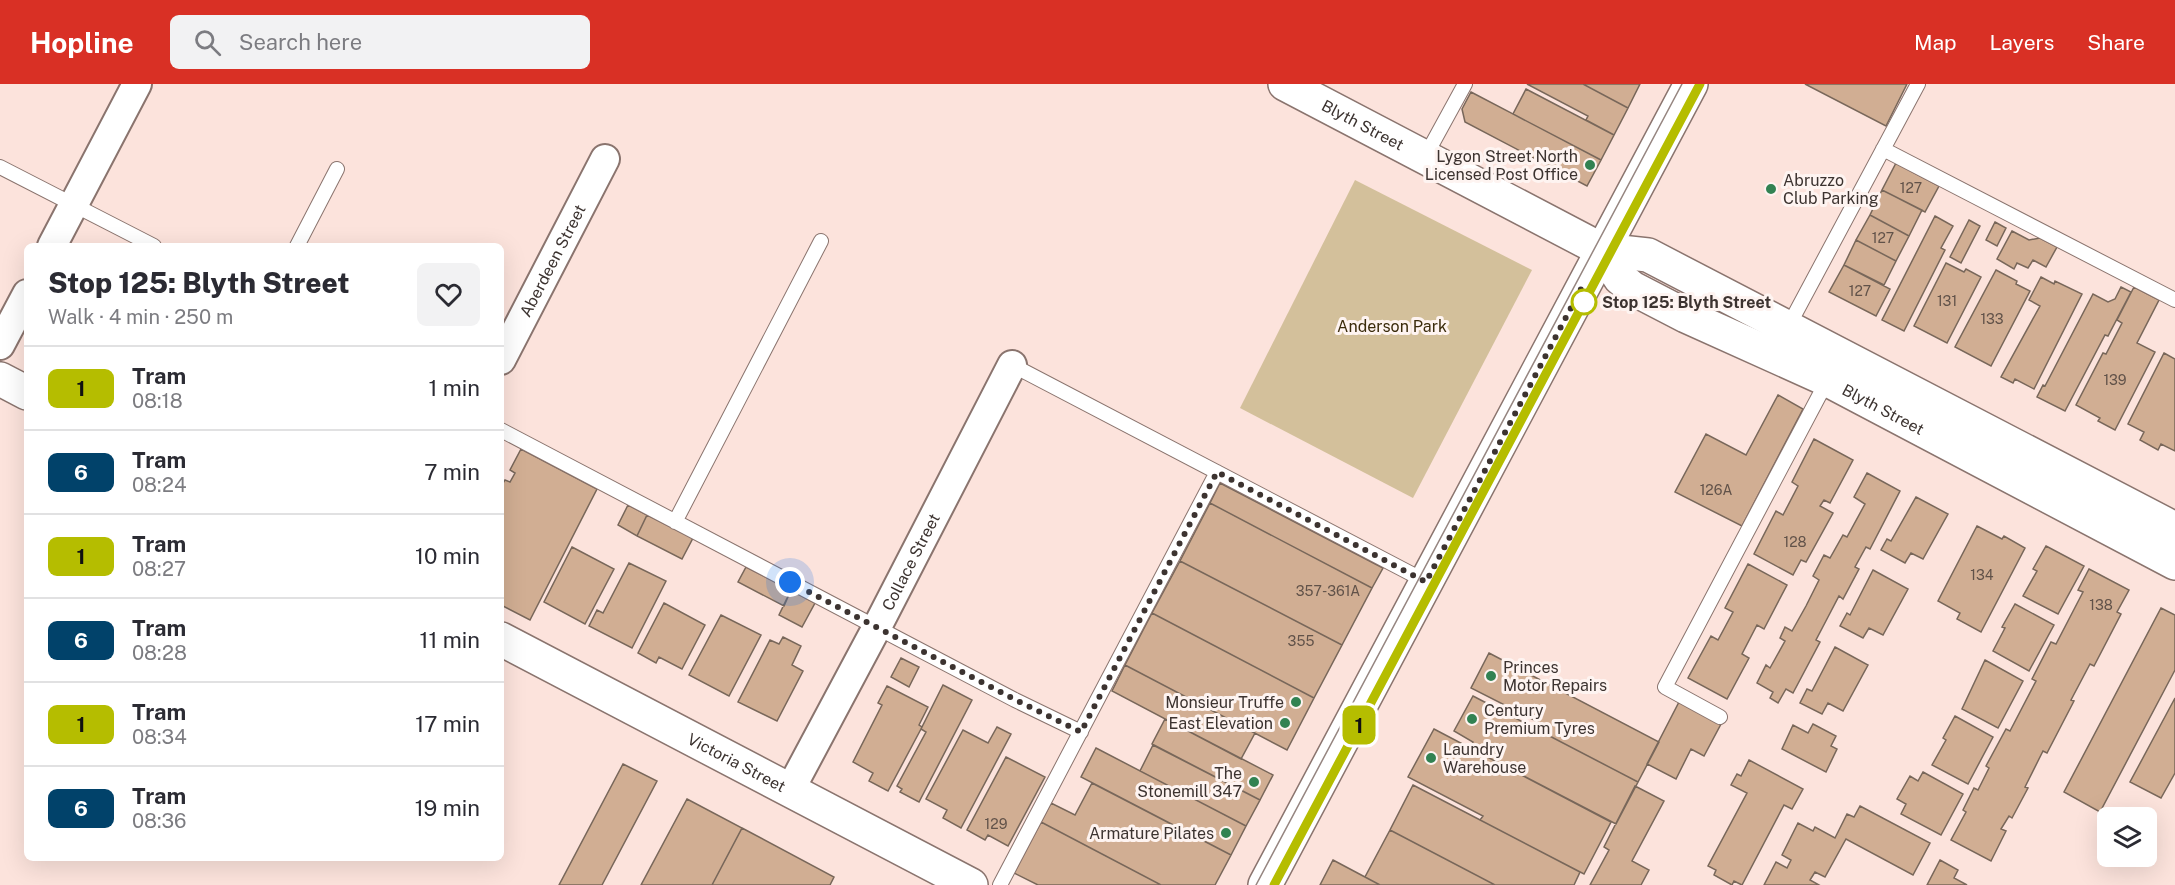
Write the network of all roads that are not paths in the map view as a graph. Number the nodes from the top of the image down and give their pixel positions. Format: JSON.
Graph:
{"nodes":[{"id":1,"x":137,"y":84,"type":"edge"},
{"id":2,"x":1285,"y":84,"type":"edge"},
{"id":3,"x":1465,"y":84,"type":"edge"},
{"id":4,"x":1691,"y":84,"type":"edge"},
{"id":5,"x":1918,"y":84,"type":"edge"},
{"id":6,"x":1883,"y":149,"type":"junction"},
{"id":7,"x":1425,"y":157,"type":"junction"},
{"id":8,"x":605,"y":159,"type":"dead end"},
{"id":9,"x":0,"y":167,"type":"edge"},
{"id":10,"x":337,"y":170,"type":"dead end"},
{"id":11,"x":73,"y":205,"type":"junction"},
{"id":12,"x":821,"y":241,"type":"dead end"},
{"id":13,"x":54,"y":243,"type":"edge"},
{"id":14,"x":148,"y":243,"type":"edge"},
{"id":15,"x":299,"y":243,"type":"edge"},
{"id":16,"x":1602,"y":250,"type":"junction"},
{"id":17,"x":24,"y":300,"type":"edge"},
{"id":18,"x":2175,"y":300,"type":"edge"},
{"id":19,"x":1788,"y":327,"type":"junction"},
{"id":20,"x":0,"y":345,"type":"edge"},
{"id":21,"x":504,"y":354,"type":"edge"},
{"id":22,"x":1012,"y":365,"type":"joint"},
{"id":23,"x":1834,"y":368,"type":"junction"},
{"id":24,"x":0,"y":379,"type":"edge"},
{"id":25,"x":24,"y":391,"type":"edge"},
{"id":26,"x":504,"y":432,"type":"edge"},
{"id":27,"x":1217,"y":472,"type":"junction"},
{"id":28,"x":675,"y":522,"type":"junction"},
{"id":29,"x":2174,"y":550,"type":"edge"},
{"id":30,"x":1426,"y":582,"type":"junction"},
{"id":31,"x":877,"y":627,"type":"junction"},
{"id":32,"x":504,"y":641,"type":"edge"},
{"id":33,"x":1720,"y":717,"type":"dead end"},
{"id":34,"x":1081,"y":732,"type":"junction"},
{"id":35,"x":790,"y":790,"type":"junction"},
{"id":36,"x":971,"y":885,"type":"edge"},
{"id":37,"x":1000,"y":885,"type":"edge"},
{"id":38,"x":1264,"y":885,"type":"edge"}],
"edges":[{"from":1,"to":11,"type":"street"},
{"from":2,"to":7,"type":"street","name":"Blyth Street"},
{"from":3,"to":7,"type":"lane"},
{"from":4,"to":16,"type":"street"},
{"from":5,"to":6,"type":"lane"},
{"from":6,"to":18,"type":"lane"},
{"from":6,"to":19,"type":"lane"},
{"from":7,"to":16,"type":"street","name":"Blyth Street"},
{"from":8,"to":21,"type":"street","name":"Aberdeen Street"},
{"from":9,"to":11,"type":"lane"},
{"from":10,"to":15,"type":"lane"},
{"from":11,"to":13,"type":"street"},
{"from":11,"to":14,"type":"lane"},
{"from":12,"to":28,"type":"lane"},
{"from":16,"to":19,"type":"street","name":"Blyth Street"},
{"from":16,"to":23,"type":"street","name":"Blyth Street"},
{"from":16,"to":30,"type":"street"},
{"from":17,"to":20,"type":"street"},
{"from":19,"to":23,"type":"street","name":"Blyth Street"},
{"from":22,"to":27,"type":"lane"},
{"from":22,"to":31,"type":"street","name":"Collace Street"},
{"from":23,"to":29,"type":"street","name":"Blyth Street"},
{"from":23,"to":33,"type":"lane"},
{"from":24,"to":25,"type":"street"},
{"from":26,"to":28,"type":"lane"},
{"from":27,"to":30,"type":"lane"},
{"from":27,"to":34,"type":"lane"},
{"from":28,"to":31,"type":"lane"},
{"from":30,"to":38,"type":"street"},
{"from":31,"to":34,"type":"lane"},
{"from":31,"to":35,"type":"street","name":"Collace Street"},
{"from":32,"to":35,"type":"street","name":"Victoria Street"},
{"from":34,"to":37,"type":"lane"},
{"from":35,"to":36,"type":"street","name":"Victoria Street"}]}
